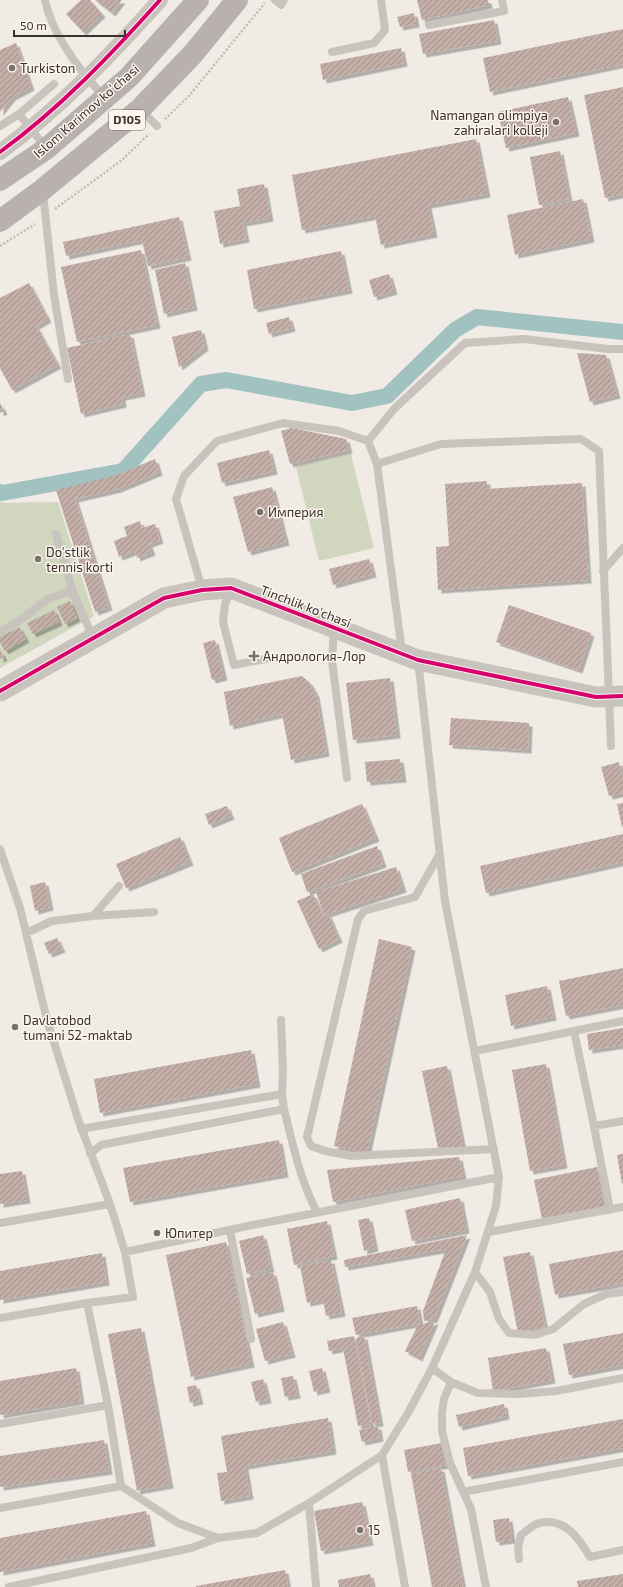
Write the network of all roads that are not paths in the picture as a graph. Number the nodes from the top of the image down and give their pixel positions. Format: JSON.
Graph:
{"nodes":[{"id":1,"x":45,"y":0,"type":"edge"},
{"id":2,"x":160,"y":0,"type":"edge"},
{"id":3,"x":198,"y":0,"type":"edge"},
{"id":4,"x":237,"y":0,"type":"edge"},
{"id":5,"x":275,"y":0,"type":"edge"},
{"id":6,"x":284,"y":0,"type":"edge"},
{"id":7,"x":381,"y":0,"type":"edge"},
{"id":8,"x":502,"y":0,"type":"edge"},
{"id":9,"x":429,"y":25,"type":"dead end"},
{"id":10,"x":332,"y":52,"type":"dead end"},
{"id":11,"x":86,"y":78,"type":"junction"},
{"id":12,"x":54,"y":84,"type":"dead end"},
{"id":13,"x":105,"y":98,"type":"junction"},
{"id":14,"x":140,"y":109,"type":"junction"},
{"id":15,"x":19,"y":114,"type":"junction"},
{"id":16,"x":0,"y":126,"type":"edge"},
{"id":17,"x":157,"y":126,"type":"dead end"},
{"id":18,"x":31,"y":129,"type":"junction"},
{"id":19,"x":46,"y":149,"type":"junction"},
{"id":20,"x":0,"y":152,"type":"edge"},
{"id":21,"x":0,"y":180,"type":"edge"},
{"id":22,"x":42,"y":190,"type":"junction"},
{"id":23,"x":0,"y":221,"type":"edge"},
{"id":24,"x":623,"y":349,"type":"edge"},
{"id":25,"x":68,"y":379,"type":"dead end"},
{"id":26,"x":368,"y":441,"type":"junction"},
{"id":27,"x":377,"y":464,"type":"junction"},
{"id":28,"x":56,"y":534,"type":"dead end"},
{"id":29,"x":623,"y":548,"type":"edge"},
{"id":30,"x":604,"y":571,"type":"junction"},
{"id":31,"x":231,"y":588,"type":"junction"},
{"id":32,"x":202,"y":590,"type":"junction"},
{"id":33,"x":74,"y":595,"type":"junction"},
{"id":34,"x":334,"y":627,"type":"junction"},
{"id":35,"x":0,"y":632,"type":"edge"},
{"id":36,"x":94,"y":638,"type":"junction"},
{"id":37,"x":410,"y":656,"type":"junction"},
{"id":38,"x":270,"y":658,"type":"dead end"},
{"id":39,"x":0,"y":691,"type":"edge"},
{"id":40,"x":616,"y":697,"type":"edge"},
{"id":41,"x":611,"y":746,"type":"dead end"},
{"id":42,"x":347,"y":778,"type":"dead end"},
{"id":43,"x":0,"y":849,"type":"edge"},
{"id":44,"x":439,"y":855,"type":"junction"},
{"id":45,"x":120,"y":886,"type":"dead end"},
{"id":46,"x":154,"y":912,"type":"dead end"},
{"id":47,"x":93,"y":916,"type":"junction"},
{"id":48,"x":26,"y":933,"type":"junction"},
{"id":49,"x":281,"y":1020,"type":"dead end"},
{"id":50,"x":623,"y":1021,"type":"edge"},
{"id":51,"x":574,"y":1031,"type":"junction"},
{"id":52,"x":475,"y":1051,"type":"junction"},
{"id":53,"x":282,"y":1094,"type":"junction"},
{"id":54,"x":284,"y":1109,"type":"junction"},
{"id":55,"x":623,"y":1121,"type":"edge"},
{"id":56,"x":594,"y":1126,"type":"junction"},
{"id":57,"x":81,"y":1129,"type":"junction"},
{"id":58,"x":494,"y":1149,"type":"junction"},
{"id":59,"x":90,"y":1154,"type":"junction"},
{"id":60,"x":499,"y":1177,"type":"junction"},
{"id":61,"x":110,"y":1204,"type":"junction"},
{"id":62,"x":623,"y":1207,"type":"edge"},
{"id":63,"x":610,"y":1210,"type":"junction"},
{"id":64,"x":317,"y":1212,"type":"junction"},
{"id":65,"x":0,"y":1222,"type":"edge"},
{"id":66,"x":230,"y":1230,"type":"junction"},
{"id":67,"x":488,"y":1232,"type":"junction"},
{"id":68,"x":125,"y":1252,"type":"junction"},
{"id":69,"x":475,"y":1272,"type":"junction"},
{"id":70,"x":623,"y":1292,"type":"edge"},
{"id":71,"x":87,"y":1303,"type":"junction"},
{"id":72,"x":0,"y":1318,"type":"edge"},
{"id":73,"x":251,"y":1339,"type":"dead end"},
{"id":74,"x":432,"y":1368,"type":"junction"},
{"id":75,"x":623,"y":1378,"type":"edge"},
{"id":76,"x":451,"y":1382,"type":"junction"},
{"id":77,"x":108,"y":1405,"type":"junction"},
{"id":78,"x":0,"y":1424,"type":"edge"},
{"id":79,"x":382,"y":1455,"type":"junction"},
{"id":80,"x":623,"y":1462,"type":"edge"},
{"id":81,"x":121,"y":1486,"type":"junction"},
{"id":82,"x":463,"y":1492,"type":"junction"},
{"id":83,"x":308,"y":1503,"type":"junction"},
{"id":84,"x":0,"y":1508,"type":"edge"},
{"id":85,"x":218,"y":1538,"type":"junction"},
{"id":86,"x":623,"y":1550,"type":"edge"},
{"id":87,"x":519,"y":1559,"type":"dead end"},
{"id":88,"x":9,"y":1587,"type":"edge"},
{"id":89,"x":316,"y":1587,"type":"edge"},
{"id":90,"x":404,"y":1587,"type":"edge"},
{"id":91,"x":486,"y":1587,"type":"edge"}],
"edges":[{"from":1,"to":11,"type":"lane"},
{"from":2,"to":11,"type":"street"},
{"from":3,"to":13,"type":"main road","name":"Islom Karimov koʻchasi","number":"D105"},
{"from":4,"to":14,"type":"main road","number":"D105"},
{"from":5,"to":6,"type":"lane"},
{"from":7,"to":10,"type":"lane"},
{"from":8,"to":9,"type":"lane"},
{"from":11,"to":13,"type":"lane"},
{"from":11,"to":18,"type":"street"},
{"from":12,"to":15,"type":"lane"},
{"from":13,"to":19,"type":"main road","name":"Islom Karimov koʻchasi","number":"D105"},
{"from":14,"to":17,"type":"lane"},
{"from":14,"to":22,"type":"main road","number":"D105"},
{"from":15,"to":16,"type":"lane"},
{"from":15,"to":18,"type":"lane"},
{"from":18,"to":19,"type":"lane"},
{"from":18,"to":20,"type":"street"},
{"from":19,"to":21,"type":"main road","name":"Islom Karimov koʻchasi","number":"D105"},
{"from":22,"to":23,"type":"main road","number":"D105"},
{"from":22,"to":25,"type":"lane"},
{"from":24,"to":26,"type":"lane"},
{"from":26,"to":27,"type":"lane"},
{"from":26,"to":32,"type":"lane"},
{"from":27,"to":30,"type":"lane"},
{"from":27,"to":37,"type":"lane"},
{"from":28,"to":33,"type":"lane"},
{"from":29,"to":30,"type":"lane"},
{"from":30,"to":40,"type":"lane"},
{"from":31,"to":32,"type":"street","name":"Tinchlik ko'chasi"},
{"from":31,"to":34,"type":"street","name":"Tinchlik ko'chasi"},
{"from":31,"to":38,"type":"lane"},
{"from":32,"to":36,"type":"street","name":"Tinchlik ko'chasi"},
{"from":33,"to":35,"type":"lane"},
{"from":33,"to":36,"type":"lane"},
{"from":34,"to":37,"type":"street","name":"Tinchlik ko'chasi"},
{"from":34,"to":42,"type":"lane"},
{"from":36,"to":39,"type":"street","name":"Tinchlik ko'chasi"},
{"from":37,"to":40,"type":"street","name":"Tinchlik ko'chasi"},
{"from":37,"to":44,"type":"lane"},
{"from":40,"to":41,"type":"lane"},
{"from":43,"to":48,"type":"lane"},
{"from":44,"to":52,"type":"lane"},
{"from":44,"to":58,"type":"lane"},
{"from":45,"to":47,"type":"lane"},
{"from":46,"to":47,"type":"lane"},
{"from":47,"to":48,"type":"lane"},
{"from":48,"to":57,"type":"lane"},
{"from":49,"to":53,"type":"lane"},
{"from":50,"to":51,"type":"lane"},
{"from":51,"to":52,"type":"lane"},
{"from":51,"to":56,"type":"lane"},
{"from":52,"to":58,"type":"lane"},
{"from":53,"to":54,"type":"lane"},
{"from":53,"to":57,"type":"lane"},
{"from":54,"to":59,"type":"lane"},
{"from":54,"to":64,"type":"lane"},
{"from":55,"to":56,"type":"lane"},
{"from":56,"to":63,"type":"lane"},
{"from":57,"to":59,"type":"lane"},
{"from":58,"to":60,"type":"lane"},
{"from":59,"to":61,"type":"lane"},
{"from":60,"to":64,"type":"lane"},
{"from":60,"to":67,"type":"lane"},
{"from":61,"to":65,"type":"lane"},
{"from":61,"to":68,"type":"lane"},
{"from":62,"to":63,"type":"lane"},
{"from":63,"to":67,"type":"lane"},
{"from":64,"to":66,"type":"lane"},
{"from":66,"to":68,"type":"lane"},
{"from":66,"to":73,"type":"lane"},
{"from":67,"to":69,"type":"lane"},
{"from":68,"to":71,"type":"lane"},
{"from":69,"to":70,"type":"lane"},
{"from":69,"to":74,"type":"lane"},
{"from":71,"to":72,"type":"lane"},
{"from":71,"to":77,"type":"lane"},
{"from":74,"to":76,"type":"lane"},
{"from":74,"to":79,"type":"lane"},
{"from":75,"to":76,"type":"lane"},
{"from":76,"to":82,"type":"lane"},
{"from":77,"to":78,"type":"lane"},
{"from":77,"to":81,"type":"lane"},
{"from":79,"to":83,"type":"lane"},
{"from":79,"to":90,"type":"lane"},
{"from":80,"to":82,"type":"lane"},
{"from":81,"to":84,"type":"lane"},
{"from":81,"to":85,"type":"lane"},
{"from":82,"to":91,"type":"lane"},
{"from":83,"to":85,"type":"lane"},
{"from":83,"to":89,"type":"lane"},
{"from":85,"to":88,"type":"lane"},
{"from":86,"to":87,"type":"lane"}]}
